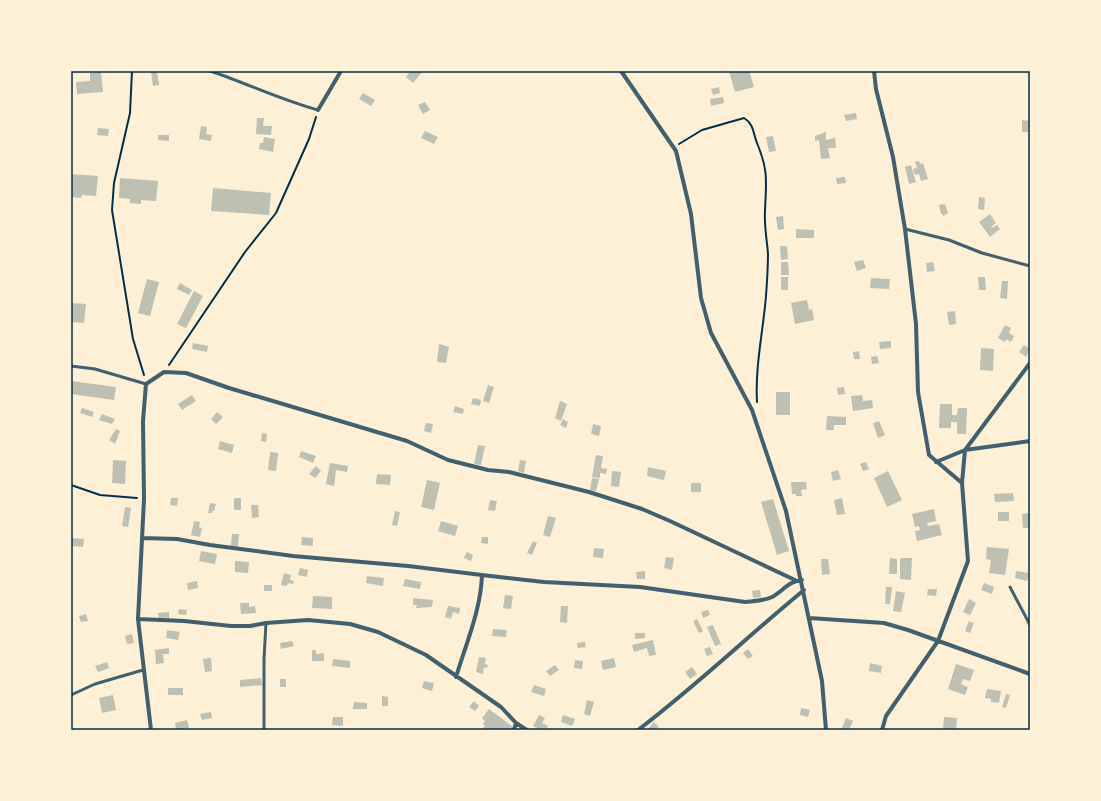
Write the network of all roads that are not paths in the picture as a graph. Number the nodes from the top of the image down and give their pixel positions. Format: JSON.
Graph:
{"nodes":[{"id":1,"x":210,"y":71,"type":"edge"},
{"id":2,"x":341,"y":71,"type":"edge"},
{"id":3,"x":621,"y":71,"type":"edge"},
{"id":4,"x":874,"y":71,"type":"edge"},
{"id":5,"x":318,"y":110,"type":"joint"},
{"id":6,"x":905,"y":229,"type":"junction"},
{"id":7,"x":1030,"y":266,"type":"edge"},
{"id":8,"x":1030,"y":363,"type":"edge"},
{"id":9,"x":71,"y":366,"type":"edge"},
{"id":10,"x":146,"y":384,"type":"junction"},
{"id":11,"x":1030,"y":441,"type":"edge"},
{"id":12,"x":965,"y":450,"type":"junction"},
{"id":13,"x":936,"y":462,"type":"junction"},
{"id":14,"x":962,"y":483,"type":"junction"},
{"id":15,"x":142,"y":538,"type":"junction"},
{"id":16,"x":482,"y":575,"type":"junction"},
{"id":17,"x":795,"y":580,"type":"junction"},
{"id":18,"x":802,"y":580,"type":"junction"},
{"id":19,"x":1010,"y":587,"type":"dead end"},
{"id":20,"x":804,"y":590,"type":"junction"},
{"id":21,"x":809,"y":618,"type":"junction"},
{"id":22,"x":138,"y":619,"type":"junction"},
{"id":23,"x":266,"y":623,"type":"junction"},
{"id":24,"x":1030,"y":625,"type":"edge"},
{"id":25,"x":938,"y":641,"type":"junction"},
{"id":26,"x":144,"y":670,"type":"junction"},
{"id":27,"x":1030,"y":674,"type":"edge"},
{"id":28,"x":456,"y":677,"type":"junction"},
{"id":29,"x":71,"y":695,"type":"edge"},
{"id":30,"x":516,"y":723,"type":"junction"},
{"id":31,"x":151,"y":730,"type":"edge"},
{"id":32,"x":264,"y":730,"type":"edge"},
{"id":33,"x":514,"y":730,"type":"edge"},
{"id":34,"x":527,"y":730,"type":"edge"},
{"id":35,"x":638,"y":730,"type":"edge"},
{"id":36,"x":826,"y":730,"type":"edge"},
{"id":37,"x":882,"y":730,"type":"edge"}],
"edges":[{"from":1,"to":5,"type":"lane"},
{"from":2,"to":5,"type":"street"},
{"from":3,"to":18,"type":"street"},
{"from":4,"to":6,"type":"street"},
{"from":6,"to":7,"type":"lane"},
{"from":6,"to":13,"type":"street"},
{"from":8,"to":12,"type":"street"},
{"from":9,"to":10,"type":"lane"},
{"from":10,"to":15,"type":"street"},
{"from":10,"to":17,"type":"street"},
{"from":11,"to":12,"type":"street"},
{"from":12,"to":13,"type":"street"},
{"from":12,"to":14,"type":"street"},
{"from":13,"to":14,"type":"street"},
{"from":14,"to":25,"type":"street"},
{"from":15,"to":16,"type":"street"},
{"from":15,"to":22,"type":"street"},
{"from":16,"to":17,"type":"street"},
{"from":16,"to":28,"type":"street"},
{"from":17,"to":18,"type":"street"},
{"from":18,"to":20,"type":"street"},
{"from":19,"to":24,"type":"lane"},
{"from":20,"to":21,"type":"street"},
{"from":20,"to":35,"type":"street"},
{"from":21,"to":25,"type":"street"},
{"from":21,"to":36,"type":"street"},
{"from":22,"to":23,"type":"street"},
{"from":22,"to":26,"type":"street"},
{"from":23,"to":28,"type":"street"},
{"from":23,"to":32,"type":"lane"},
{"from":25,"to":27,"type":"street"},
{"from":25,"to":37,"type":"street"},
{"from":26,"to":29,"type":"lane"},
{"from":26,"to":31,"type":"street"},
{"from":28,"to":30,"type":"street"},
{"from":30,"to":33,"type":"street"},
{"from":30,"to":34,"type":"street"}]}
